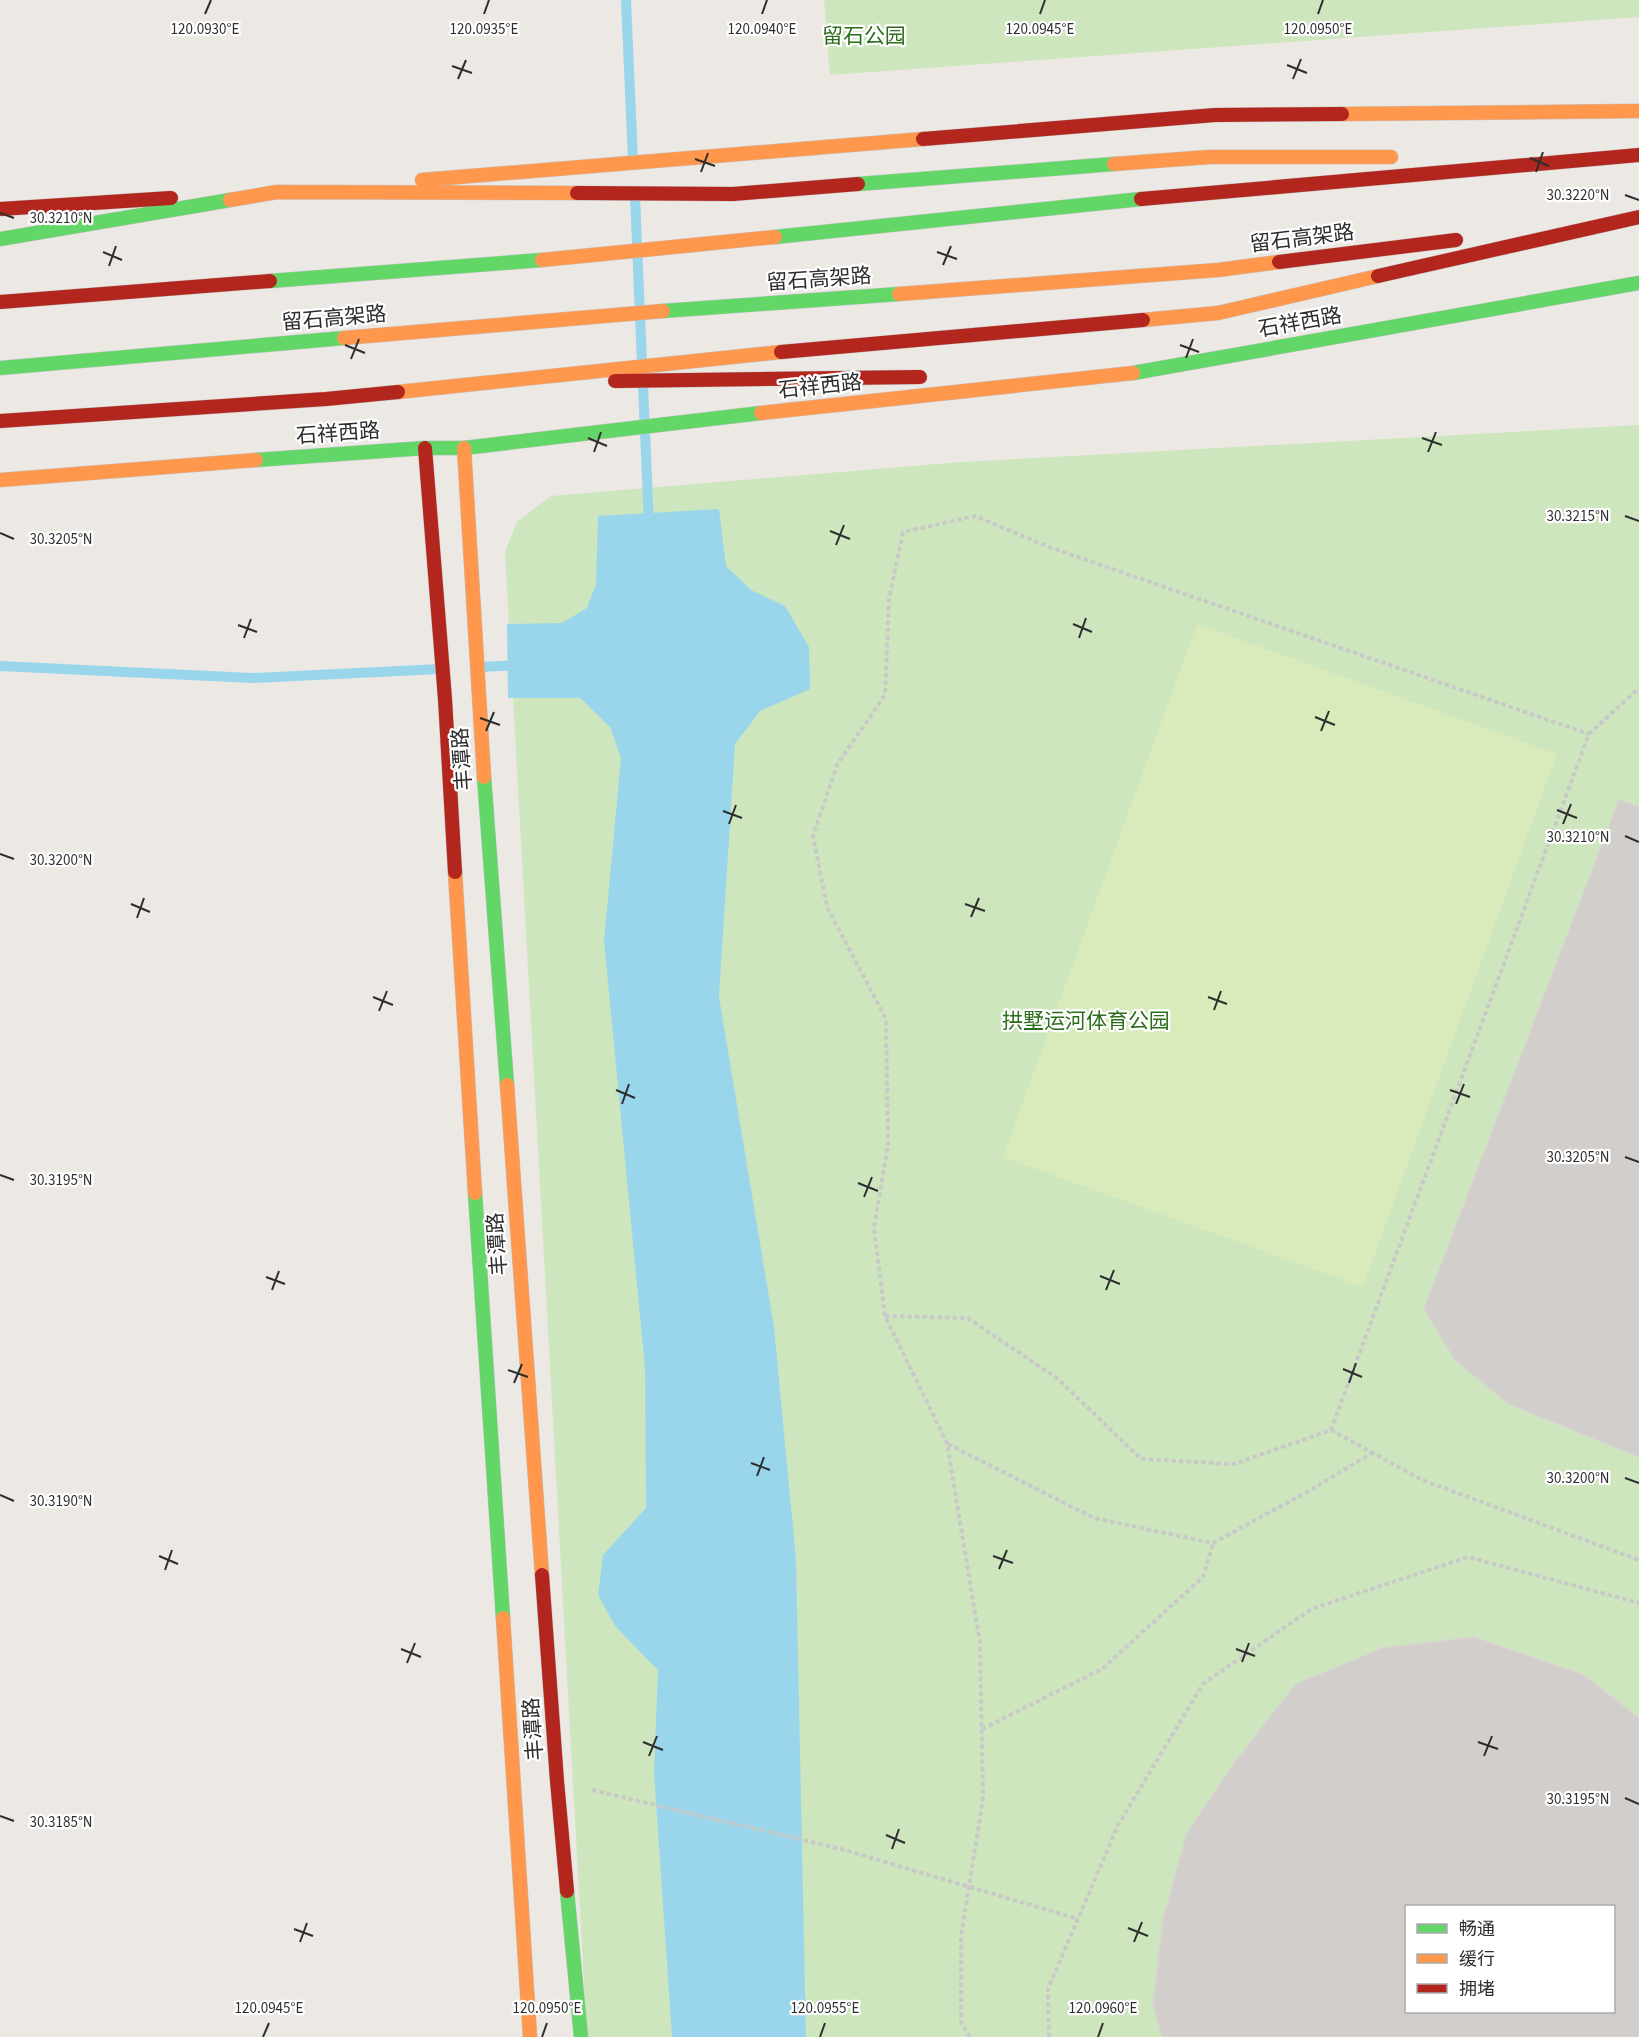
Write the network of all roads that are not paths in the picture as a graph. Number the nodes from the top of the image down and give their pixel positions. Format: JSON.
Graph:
{"nodes":[{"id":1,"x":1639,"y":111,"type":"edge"},
{"id":2,"x":1639,"y":155,"type":"edge"},
{"id":3,"x":1400,"y":157,"type":"dead end"},
{"id":4,"x":1448,"y":158,"type":"dead end"},
{"id":5,"x":1603,"y":158,"type":"junction"},
{"id":6,"x":277,"y":192,"type":"junction"},
{"id":7,"x":0,"y":209,"type":"edge"},
{"id":8,"x":1639,"y":217,"type":"edge"},
{"id":9,"x":1498,"y":234,"type":"dead end"},
{"id":10,"x":1475,"y":237,"type":"dead end"},
{"id":11,"x":0,"y":239,"type":"edge"},
{"id":12,"x":1639,"y":283,"type":"edge"},
{"id":13,"x":0,"y":302,"type":"edge"},
{"id":14,"x":0,"y":368,"type":"edge"},
{"id":15,"x":1135,"y":373,"type":"junction"},
{"id":16,"x":618,"y":375,"type":"junction"},
{"id":17,"x":980,"y":376,"type":"dead end"},
{"id":18,"x":932,"y":377,"type":"dead end"},
{"id":19,"x":0,"y":422,"type":"edge"},
{"id":20,"x":425,"y":448,"type":"junction"},
{"id":21,"x":464,"y":448,"type":"junction"},
{"id":22,"x":0,"y":480,"type":"edge"},
{"id":23,"x":530,"y":2037,"type":"edge"},
{"id":24,"x":580,"y":2037,"type":"edge"}],
"edges":[{"from":1,"to":6,"type":"main road"},
{"from":2,"to":5,"type":"main road","name":"留石高架路"},
{"from":3,"to":6,"type":"main road"},
{"from":4,"to":5,"type":"main road"},
{"from":5,"to":13,"type":"main road","name":"留石高架路"},
{"from":6,"to":7,"type":"main road"},
{"from":6,"to":11,"type":"main road"},
{"from":8,"to":9,"type":"main road"},
{"from":8,"to":16,"type":"main road"},
{"from":10,"to":14,"type":"main road","name":"留石高架路"},
{"from":12,"to":15,"type":"main road","name":"石祥西路"},
{"from":15,"to":17,"type":"main road"},
{"from":15,"to":21,"type":"main road","name":"石祥西路"},
{"from":16,"to":18,"type":"main road"},
{"from":16,"to":19,"type":"main road"},
{"from":20,"to":21,"type":"main road","name":"石祥西路"},
{"from":20,"to":22,"type":"main road","name":"石祥西路"},
{"from":20,"to":23,"type":"main road","name":"丰潭路"},
{"from":21,"to":24,"type":"main road","name":"丰潭路"}]}
